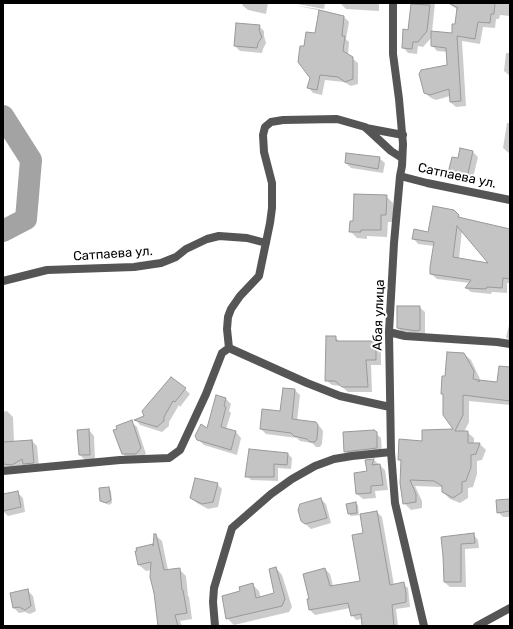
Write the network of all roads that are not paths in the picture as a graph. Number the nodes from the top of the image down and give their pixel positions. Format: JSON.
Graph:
{"nodes":[{"id":1,"x":393,"y":3,"type":"edge"},
{"id":2,"x":364,"y":127,"type":"junction"},
{"id":3,"x":403,"y":136,"type":"junction"},
{"id":4,"x":402,"y":158,"type":"junction"},
{"id":5,"x":400,"y":176,"type":"junction"},
{"id":6,"x":510,"y":200,"type":"edge"},
{"id":7,"x":266,"y":243,"type":"junction"},
{"id":8,"x":3,"y":281,"type":"edge"},
{"id":9,"x":389,"y":332,"type":"junction"},
{"id":10,"x":510,"y":344,"type":"edge"},
{"id":11,"x":229,"y":348,"type":"junction"},
{"id":12,"x":390,"y":407,"type":"junction"},
{"id":13,"x":391,"y":452,"type":"junction"},
{"id":14,"x":3,"y":470,"type":"edge"},
{"id":15,"x":510,"y":608,"type":"edge"},
{"id":16,"x":215,"y":626,"type":"edge"},
{"id":17,"x":424,"y":626,"type":"edge"},
{"id":18,"x":477,"y":626,"type":"edge"}],
"edges":[{"from":1,"to":3,"type":"street","name":"Абая улица"},
{"from":2,"to":3,"type":"street"},
{"from":2,"to":4,"type":"street","name":"Сатпаева ул."},
{"from":2,"to":7,"type":"street","name":"Сатпаева ул."},
{"from":3,"to":4,"type":"street","name":"Абая улица"},
{"from":4,"to":5,"type":"street","name":"Абая улица"},
{"from":5,"to":6,"type":"street","name":"Сатпаева ул."},
{"from":5,"to":9,"type":"street","name":"Абая улица"},
{"from":7,"to":8,"type":"street","name":"Сатпаева ул."},
{"from":7,"to":11,"type":"street","name":"Сатпаева ул."},
{"from":9,"to":10,"type":"street"},
{"from":9,"to":12,"type":"street","name":"Абая улица"},
{"from":11,"to":12,"type":"street"},
{"from":11,"to":14,"type":"street"},
{"from":12,"to":13,"type":"street","name":"Абая улица"},
{"from":13,"to":16,"type":"street"},
{"from":13,"to":17,"type":"street","name":"Абая улица"},
{"from":15,"to":18,"type":"street"}]}
